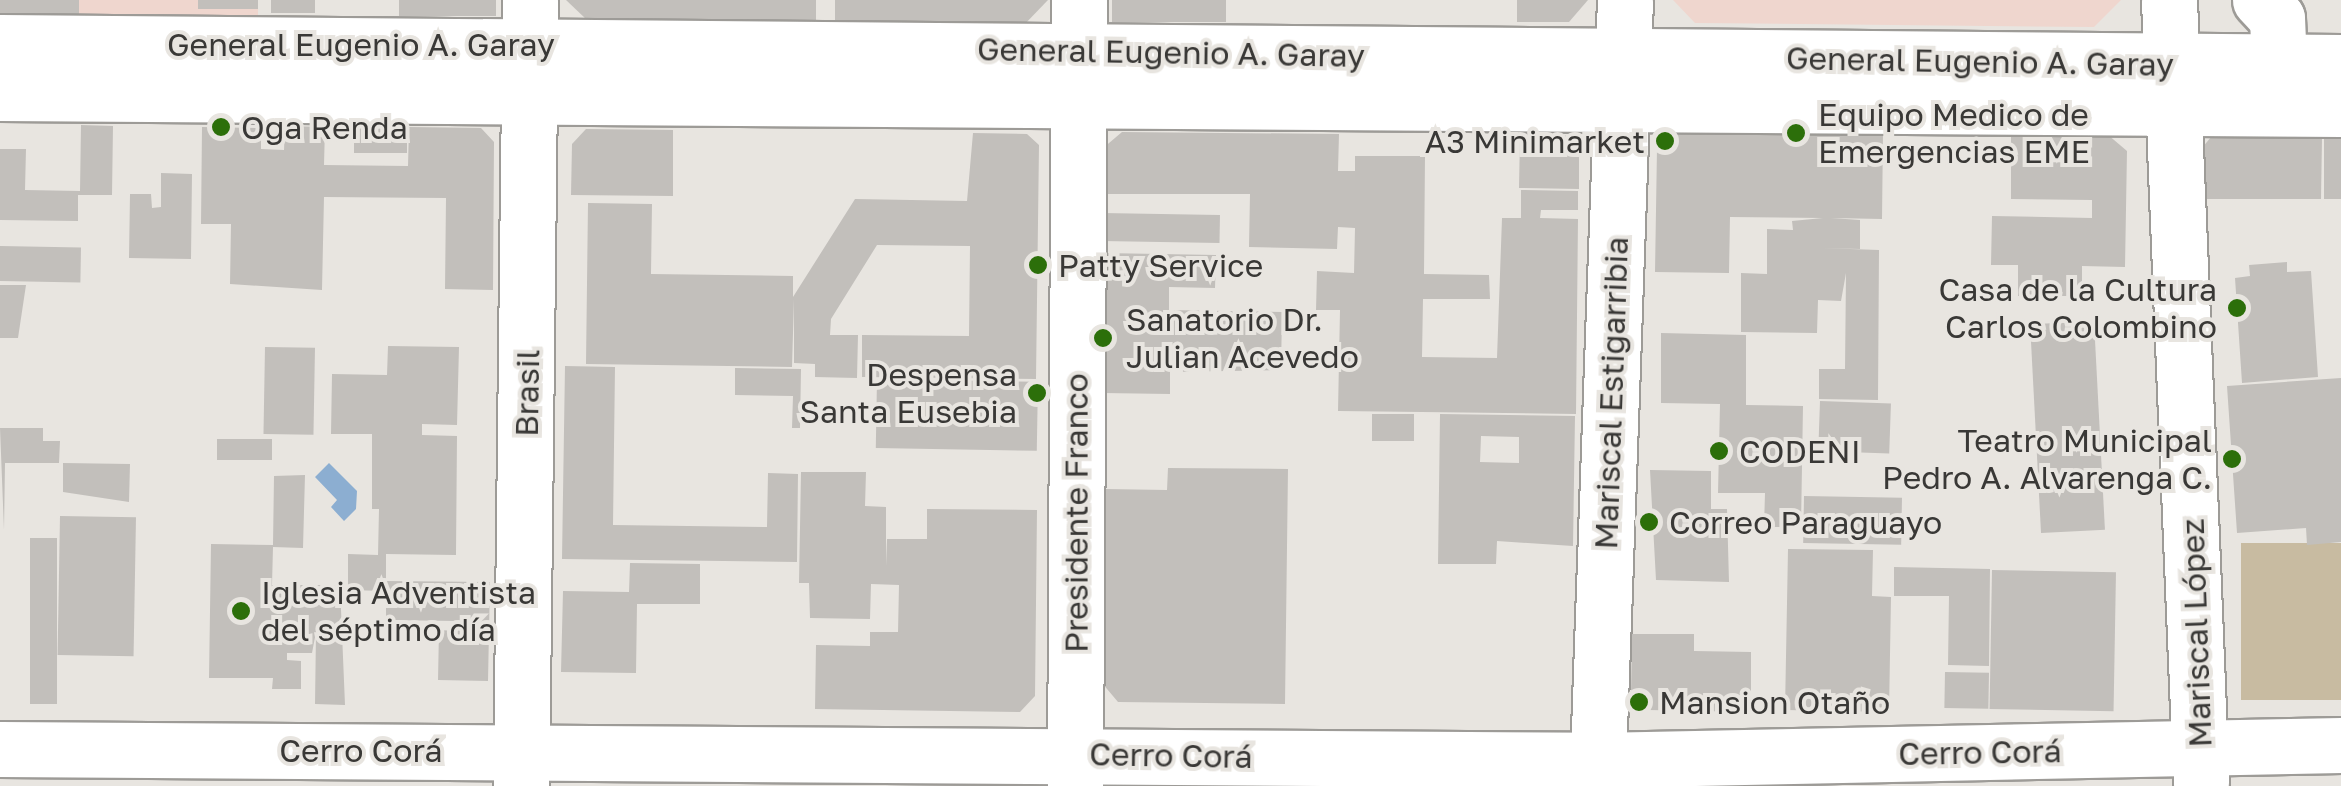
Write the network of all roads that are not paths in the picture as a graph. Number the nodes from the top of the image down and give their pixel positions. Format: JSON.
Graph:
{"nodes":[{"id":1,"x":1625,"y":0,"type":"edge"},
{"id":2,"x":2169,"y":0,"type":"edge"},
{"id":3,"x":2260,"y":0,"type":"edge"},
{"id":4,"x":530,"y":22,"type":"edge"},
{"id":5,"x":1078,"y":26,"type":"edge"},
{"id":6,"x":0,"y":42,"type":"edge"},
{"id":7,"x":2341,"y":62,"type":"edge"},
{"id":8,"x":2279,"y":63,"type":"junction"},
{"id":9,"x":1624,"y":82,"type":"junction"},
{"id":10,"x":2171,"y":88,"type":"junction"},
{"id":11,"x":0,"y":94,"type":"edge"},
{"id":12,"x":531,"y":98,"type":"junction"},
{"id":13,"x":1078,"y":105,"type":"junction"},
{"id":14,"x":2341,"y":110,"type":"edge"},
{"id":15,"x":2341,"y":745,"type":"edge"},
{"id":16,"x":0,"y":748,"type":"edge"},
{"id":17,"x":2201,"y":767,"type":"edge"},
{"id":18,"x":521,"y":768,"type":"edge"},
{"id":19,"x":1075,"y":770,"type":"edge"},
{"id":20,"x":1597,"y":773,"type":"edge"}],
"edges":[{"from":1,"to":9,"type":"street","name":"Mariscal Estigarribia"},
{"from":2,"to":10,"type":"street","name":"Mariscal López"},
{"from":3,"to":8,"type":"street"},
{"from":4,"to":5,"type":"street","name":"General Eugenio A. Garay"},
{"from":4,"to":6,"type":"street","name":"General Eugenio A. Garay"},
{"from":4,"to":12,"type":"street","name":"Brasil"},
{"from":5,"to":9,"type":"street","name":"General Eugenio A. Garay"},
{"from":5,"to":13,"type":"street","name":"Presidente Franco"},
{"from":7,"to":8,"type":"street","name":"General Eugenio A. Garay"},
{"from":8,"to":10,"type":"street","name":"General Eugenio A. Garay"},
{"from":9,"to":10,"type":"street","name":"General Eugenio A. Garay"},
{"from":9,"to":13,"type":"street","name":"General Eugenio A. Garay"},
{"from":9,"to":20,"type":"street","name":"Mariscal Estigarribia"},
{"from":10,"to":14,"type":"street","name":"General Eugenio A. Garay"},
{"from":10,"to":17,"type":"street","name":"Mariscal López"},
{"from":11,"to":12,"type":"street","name":"General Eugenio A. Garay"},
{"from":12,"to":13,"type":"street","name":"General Eugenio A. Garay"},
{"from":12,"to":18,"type":"street","name":"Brasil"},
{"from":13,"to":19,"type":"street","name":"Presidente Franco"},
{"from":15,"to":17,"type":"street","name":"Cerro Corá"},
{"from":16,"to":18,"type":"street","name":"Cerro Corá"},
{"from":17,"to":20,"type":"street","name":"Cerro Corá"},
{"from":18,"to":19,"type":"street","name":"Cerro Corá"},
{"from":19,"to":20,"type":"street","name":"Cerro Corá"}]}
